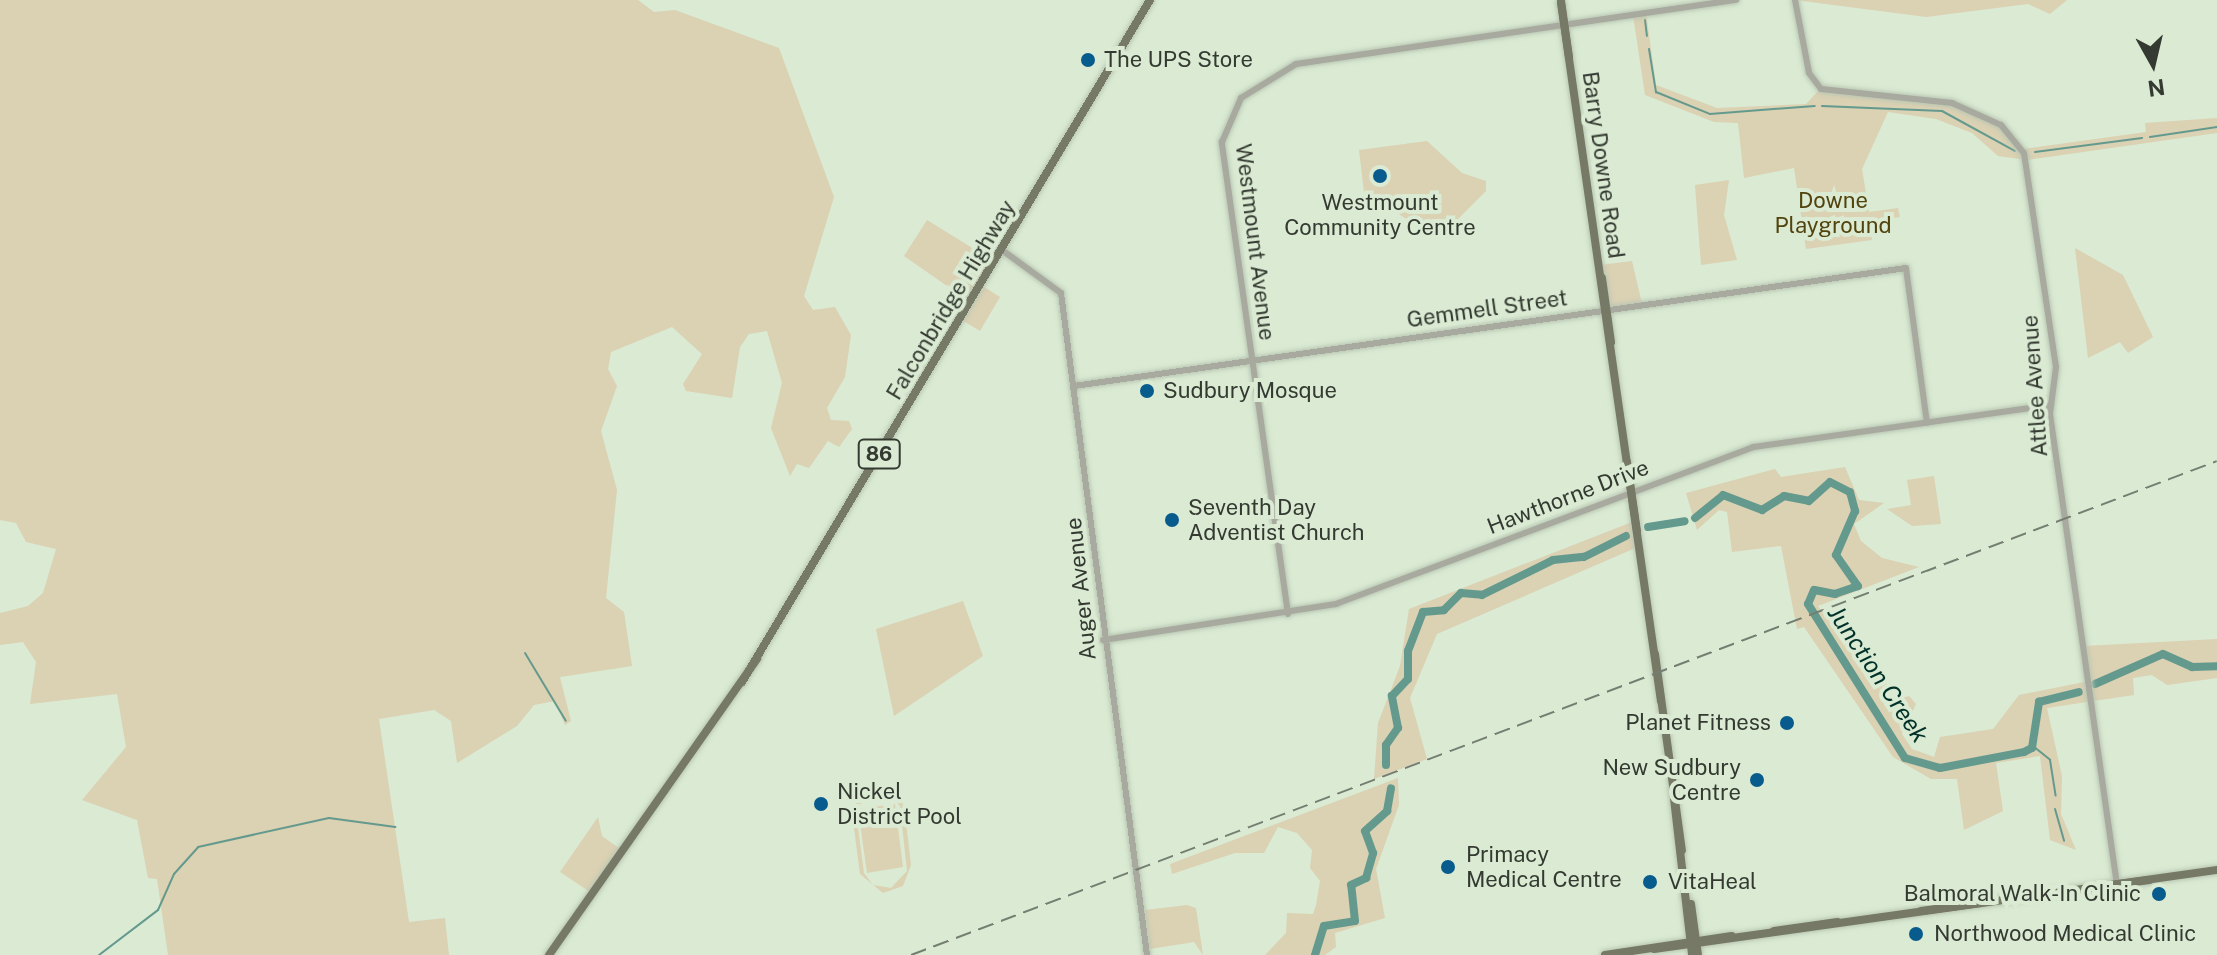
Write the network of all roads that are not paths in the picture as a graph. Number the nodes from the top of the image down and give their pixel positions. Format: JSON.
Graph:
{"nodes":[{"id":1,"x":1150,"y":0,"type":"edge"},
{"id":2,"x":1736,"y":0,"type":"edge"},
{"id":3,"x":1795,"y":0,"type":"edge"},
{"id":4,"x":1561,"y":2,"type":"edge"},
{"id":5,"x":1565,"y":25,"type":"junction"},
{"id":6,"x":1002,"y":250,"type":"junction"},
{"id":7,"x":1606,"y":310,"type":"junction"},
{"id":8,"x":1252,"y":361,"type":"junction"},
{"id":9,"x":1074,"y":386,"type":"junction"},
{"id":10,"x":2050,"y":405,"type":"junction"},
{"id":11,"x":1927,"y":423,"type":"junction"},
{"id":12,"x":1632,"y":492,"type":"junction"},
{"id":13,"x":1288,"y":614,"type":"junction"},
{"id":14,"x":1103,"y":640,"type":"junction"},
{"id":15,"x":2217,"y":870,"type":"edge"},
{"id":16,"x":2117,"y":884,"type":"junction"},
{"id":17,"x":1687,"y":904,"type":"junction"},
{"id":18,"x":1695,"y":926,"type":"junction"},
{"id":19,"x":1714,"y":935,"type":"junction"},
{"id":20,"x":1732,"y":936,"type":"junction"},
{"id":21,"x":1670,"y":942,"type":"junction"},
{"id":22,"x":1694,"y":946,"type":"edge"},
{"id":23,"x":1654,"y":949,"type":"junction"},
{"id":24,"x":549,"y":955,"type":"edge"},
{"id":25,"x":1147,"y":955,"type":"edge"},
{"id":26,"x":1605,"y":955,"type":"edge"}],
"edges":[{"from":1,"to":6,"type":"main road","name":"Falconbridge Highway","number":"86"},
{"from":2,"to":5,"type":"street","name":"Westmount Avenue"},
{"from":3,"to":10,"type":"street","name":"Attlee Avenue"},
{"from":4,"to":5,"type":"main road","name":"Barry Downe Road"},
{"from":5,"to":7,"type":"main road","name":"Barry Downe Road"},
{"from":5,"to":8,"type":"street","name":"Westmount Avenue"},
{"from":6,"to":9,"type":"street","name":"Auger Avenue"},
{"from":6,"to":24,"type":"main road","name":"Falconbridge Highway","number":"86"},
{"from":7,"to":8,"type":"street","name":"Gemmell Street"},
{"from":7,"to":11,"type":"street","name":"Gemmell Street"},
{"from":7,"to":12,"type":"main road","name":"Barry Downe Road"},
{"from":8,"to":9,"type":"street","name":"Gemmell Street"},
{"from":8,"to":13,"type":"street","name":"Westmount Avenue"},
{"from":9,"to":14,"type":"street","name":"Auger Avenue"},
{"from":10,"to":11,"type":"street","name":"Hawthorne Drive"},
{"from":10,"to":16,"type":"street","name":"Attlee Avenue"},
{"from":11,"to":12,"type":"street","name":"Hawthorne Drive"},
{"from":12,"to":13,"type":"street","name":"Hawthorne Drive"},
{"from":12,"to":17,"type":"main road","name":"Barry Downe Road"},
{"from":13,"to":14,"type":"street","name":"Hawthorne Drive"},
{"from":14,"to":25,"type":"street","name":"Auger Avenue"},
{"from":15,"to":16,"type":"main road"},
{"from":16,"to":20,"type":"main road"},
{"from":17,"to":18,"type":"main road","name":"Barry Downe Road"},
{"from":17,"to":21,"type":"main road"},
{"from":17,"to":22,"type":"main road","name":"Barry Downe Road"},
{"from":18,"to":19,"type":"main road"},
{"from":18,"to":22,"type":"main road","name":"Barry Downe Road"},
{"from":19,"to":20,"type":"main road"},
{"from":19,"to":22,"type":"main road"},
{"from":20,"to":22,"type":"main road"},
{"from":21,"to":22,"type":"main road"},
{"from":21,"to":23,"type":"main road"},
{"from":22,"to":23,"type":"main road"},
{"from":23,"to":26,"type":"main road"}]}
